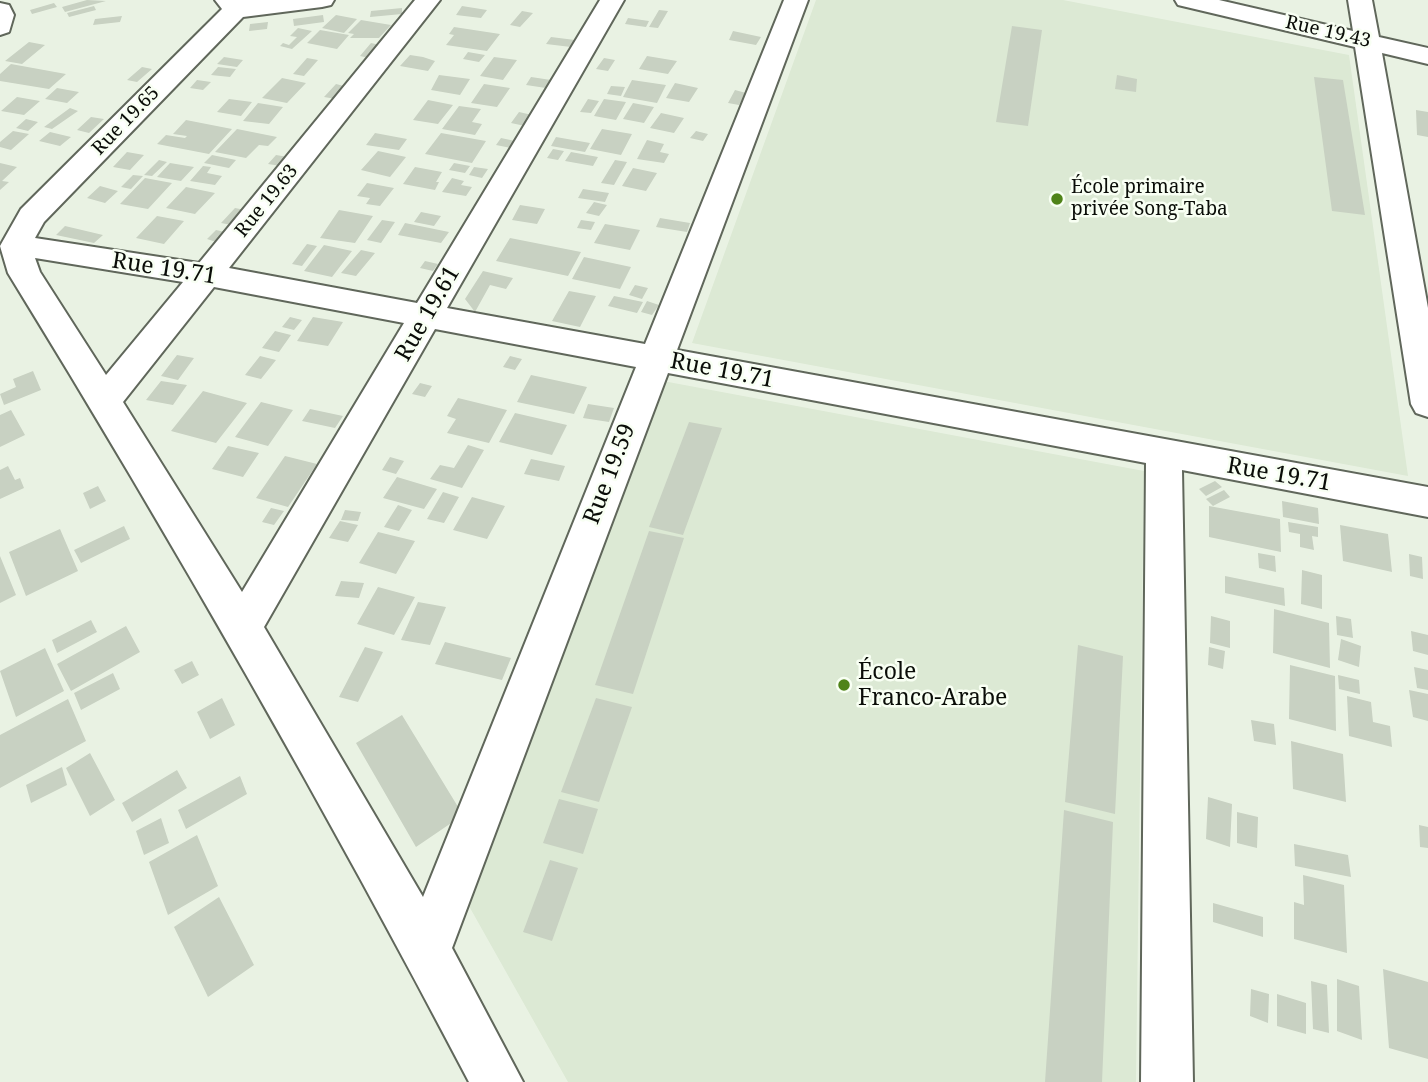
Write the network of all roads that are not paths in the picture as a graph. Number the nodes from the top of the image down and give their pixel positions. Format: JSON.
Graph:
{"nodes":[{"id":1,"x":323,"y":0,"type":"edge"},
{"id":2,"x":428,"y":0,"type":"edge"},
{"id":3,"x":612,"y":0,"type":"edge"},
{"id":4,"x":796,"y":0,"type":"edge"},
{"id":5,"x":1187,"y":0,"type":"edge"},
{"id":6,"x":1360,"y":0,"type":"edge"},
{"id":7,"x":231,"y":5,"type":"edge"},
{"id":8,"x":0,"y":10,"type":"edge"},
{"id":9,"x":0,"y":27,"type":"edge"},
{"id":10,"x":1368,"y":41,"type":"junction"},
{"id":11,"x":1428,"y":56,"type":"edge"},
{"id":12,"x":15,"y":246,"type":"junction"},
{"id":13,"x":207,"y":275,"type":"junction"},
{"id":14,"x":427,"y":316,"type":"junction"},
{"id":15,"x":655,"y":358,"type":"junction"},
{"id":16,"x":105,"y":401,"type":"junction"},
{"id":17,"x":1428,"y":404,"type":"edge"},
{"id":18,"x":1164,"y":453,"type":"junction"},
{"id":19,"x":1428,"y":502,"type":"edge"},
{"id":20,"x":243,"y":626,"type":"junction"},
{"id":21,"x":427,"y":950,"type":"junction"},
{"id":22,"x":497,"y":1082,"type":"edge"},
{"id":23,"x":1167,"y":1082,"type":"edge"}],
"edges":[{"from":1,"to":7,"type":"street"},
{"from":2,"to":13,"type":"street","name":"Rue 19.63"},
{"from":3,"to":14,"type":"street","name":"Rue 19.61"},
{"from":4,"to":15,"type":"street","name":"Rue 19.59"},
{"from":5,"to":10,"type":"street","name":"Rue 19.43"},
{"from":6,"to":10,"type":"street"},
{"from":7,"to":12,"type":"street","name":"Rue 19.65"},
{"from":8,"to":9,"type":"street"},
{"from":10,"to":11,"type":"street","name":"Rue 19.43"},
{"from":10,"to":17,"type":"street"},
{"from":12,"to":13,"type":"street","name":"Rue 19.71"},
{"from":12,"to":16,"type":"street"},
{"from":13,"to":14,"type":"street","name":"Rue 19.71"},
{"from":13,"to":16,"type":"street","name":"Rue 19.63"},
{"from":14,"to":15,"type":"street","name":"Rue 19.71"},
{"from":14,"to":20,"type":"street","name":"Rue 19.61"},
{"from":15,"to":18,"type":"street","name":"Rue 19.71"},
{"from":15,"to":21,"type":"street","name":"Rue 19.59"},
{"from":16,"to":20,"type":"street"},
{"from":18,"to":19,"type":"street","name":"Rue 19.71"},
{"from":18,"to":23,"type":"street"},
{"from":20,"to":21,"type":"street"},
{"from":21,"to":22,"type":"street"}]}
